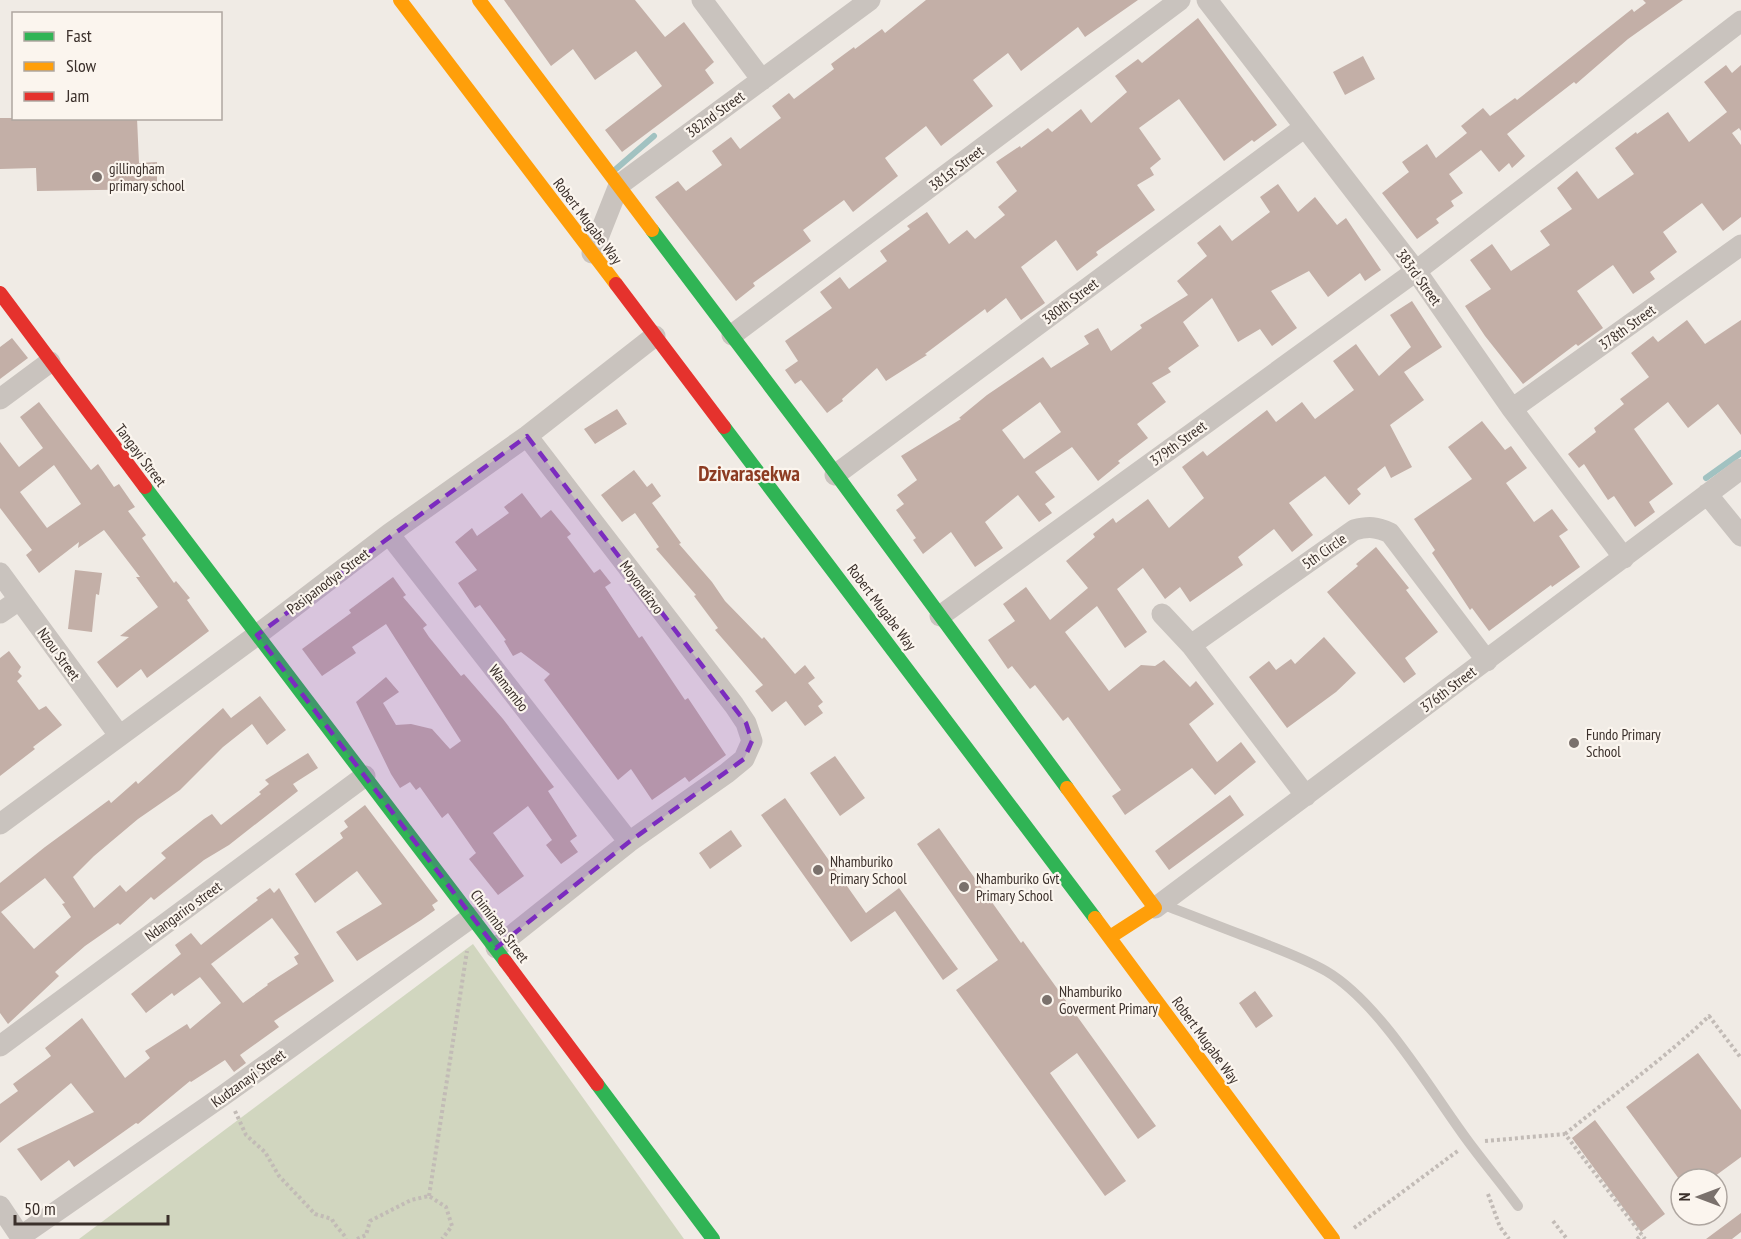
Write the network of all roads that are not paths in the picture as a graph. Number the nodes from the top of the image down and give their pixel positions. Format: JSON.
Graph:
{"nodes":[{"id":1,"x":400,"y":0,"type":"edge"},
{"id":2,"x":479,"y":0,"type":"edge"},
{"id":3,"x":702,"y":0,"type":"edge"},
{"id":4,"x":870,"y":0,"type":"edge"},
{"id":5,"x":1180,"y":0,"type":"edge"},
{"id":6,"x":1207,"y":0,"type":"edge"},
{"id":7,"x":1741,"y":21,"type":"edge"},
{"id":8,"x":762,"y":80,"type":"junction"},
{"id":9,"x":1305,"y":127,"type":"junction"},
{"id":10,"x":619,"y":185,"type":"junction"},
{"id":11,"x":1741,"y":245,"type":"edge"},
{"id":12,"x":592,"y":253,"type":"junction"},
{"id":13,"x":1416,"y":271,"type":"junction"},
{"id":14,"x":0,"y":293,"type":"edge"},
{"id":15,"x":732,"y":335,"type":"junction"},
{"id":16,"x":655,"y":336,"type":"junction"},
{"id":17,"x":50,"y":362,"type":"junction"},
{"id":18,"x":0,"y":399,"type":"edge"},
{"id":19,"x":1512,"y":409,"type":"junction"},
{"id":20,"x":527,"y":436,"type":"junction"},
{"id":21,"x":1741,"y":470,"type":"edge"},
{"id":22,"x":835,"y":476,"type":"junction"},
{"id":23,"x":1707,"y":494,"type":"junction"},
{"id":24,"x":389,"y":534,"type":"junction"},
{"id":25,"x":1741,"y":536,"type":"edge"},
{"id":26,"x":1624,"y":558,"type":"junction"},
{"id":27,"x":0,"y":573,"type":"edge"},
{"id":28,"x":19,"y":600,"type":"junction"},
{"id":29,"x":0,"y":614,"type":"edge"},
{"id":30,"x":1162,"y":614,"type":"dead end"},
{"id":31,"x":940,"y":616,"type":"junction"},
{"id":32,"x":257,"y":636,"type":"junction"},
{"id":33,"x":1191,"y":645,"type":"junction"},
{"id":34,"x":1487,"y":660,"type":"junction"},
{"id":35,"x":118,"y":735,"type":"junction"},
{"id":36,"x":365,"y":776,"type":"junction"},
{"id":37,"x":1306,"y":796,"type":"junction"},
{"id":38,"x":0,"y":824,"type":"edge"},
{"id":39,"x":630,"y":842,"type":"junction"},
{"id":40,"x":1158,"y":906,"type":"junction"},
{"id":41,"x":472,"y":917,"type":"junction"},
{"id":42,"x":1110,"y":937,"type":"junction"},
{"id":43,"x":496,"y":948,"type":"junction"},
{"id":44,"x":0,"y":1046,"type":"edge"},
{"id":45,"x":0,"y":1206,"type":"edge"},
{"id":46,"x":1518,"y":1206,"type":"dead end"},
{"id":47,"x":22,"y":1238,"type":"edge"},
{"id":48,"x":713,"y":1239,"type":"edge"},
{"id":49,"x":1333,"y":1239,"type":"edge"}],
"edges":[{"from":1,"to":12,"type":"street","name":"Robert Mugabe Way"},
{"from":2,"to":10,"type":"street"},
{"from":3,"to":8,"type":"street"},
{"from":4,"to":8,"type":"street","name":"382nd Street"},
{"from":5,"to":15,"type":"street","name":"381st Street"},
{"from":6,"to":9,"type":"street","name":"383rd Street"},
{"from":7,"to":13,"type":"street","name":"379th Street"},
{"from":8,"to":10,"type":"street","name":"382nd Street"},
{"from":9,"to":13,"type":"street","name":"383rd Street"},
{"from":9,"to":22,"type":"street","name":"380th Street"},
{"from":10,"to":12,"type":"street"},
{"from":10,"to":15,"type":"street"},
{"from":11,"to":19,"type":"street","name":"378th Street"},
{"from":12,"to":16,"type":"street","name":"Robert Mugabe Way"},
{"from":13,"to":19,"type":"street","name":"383rd Street"},
{"from":13,"to":31,"type":"street","name":"379th Street"},
{"from":14,"to":17,"type":"street","name":"Tangayi Street"},
{"from":15,"to":22,"type":"street"},
{"from":16,"to":20,"type":"street","name":"Pasipanodya Street"},
{"from":16,"to":42,"type":"street","name":"Robert Mugabe Way"},
{"from":17,"to":18,"type":"street"},
{"from":17,"to":32,"type":"street","name":"Tangayi Street"},
{"from":19,"to":26,"type":"street","name":"383rd Street"},
{"from":20,"to":24,"type":"street","name":"Pasipanodya Street"},
{"from":20,"to":39,"type":"street","name":"Moyondizvo"},
{"from":21,"to":23,"type":"street","name":"376th Street"},
{"from":22,"to":31,"type":"street"},
{"from":23,"to":25,"type":"street"},
{"from":23,"to":26,"type":"street","name":"376th Street"},
{"from":24,"to":32,"type":"street","name":"Pasipanodya Street"},
{"from":24,"to":39,"type":"street","name":"Wamambo"},
{"from":26,"to":34,"type":"street","name":"376th Street"},
{"from":27,"to":28,"type":"street","name":"Nzou Street"},
{"from":28,"to":29,"type":"street"},
{"from":28,"to":35,"type":"street","name":"Nzou Street"},
{"from":30,"to":33,"type":"street"},
{"from":31,"to":40,"type":"street"},
{"from":32,"to":35,"type":"street","name":"Pasipanodya Street"},
{"from":32,"to":36,"type":"street","name":"Chimimba Street"},
{"from":33,"to":34,"type":"street","name":"5th Circle"},
{"from":33,"to":37,"type":"street"},
{"from":34,"to":37,"type":"street","name":"376th Street"},
{"from":35,"to":38,"type":"street","name":"Pasipanodya Street"},
{"from":36,"to":41,"type":"street","name":"Chimimba Street"},
{"from":36,"to":44,"type":"street","name":"Ndangariro street"},
{"from":37,"to":40,"type":"street","name":"376th Street"},
{"from":39,"to":43,"type":"street"},
{"from":40,"to":42,"type":"street"},
{"from":40,"to":46,"type":"lane"},
{"from":41,"to":43,"type":"street","name":"Chimimba Street"},
{"from":41,"to":47,"type":"street","name":"Kudzanayi Street"},
{"from":42,"to":49,"type":"street","name":"Robert Mugabe Way"},
{"from":43,"to":48,"type":"street","name":"Chimimba Street"},
{"from":45,"to":47,"type":"street"}]}
